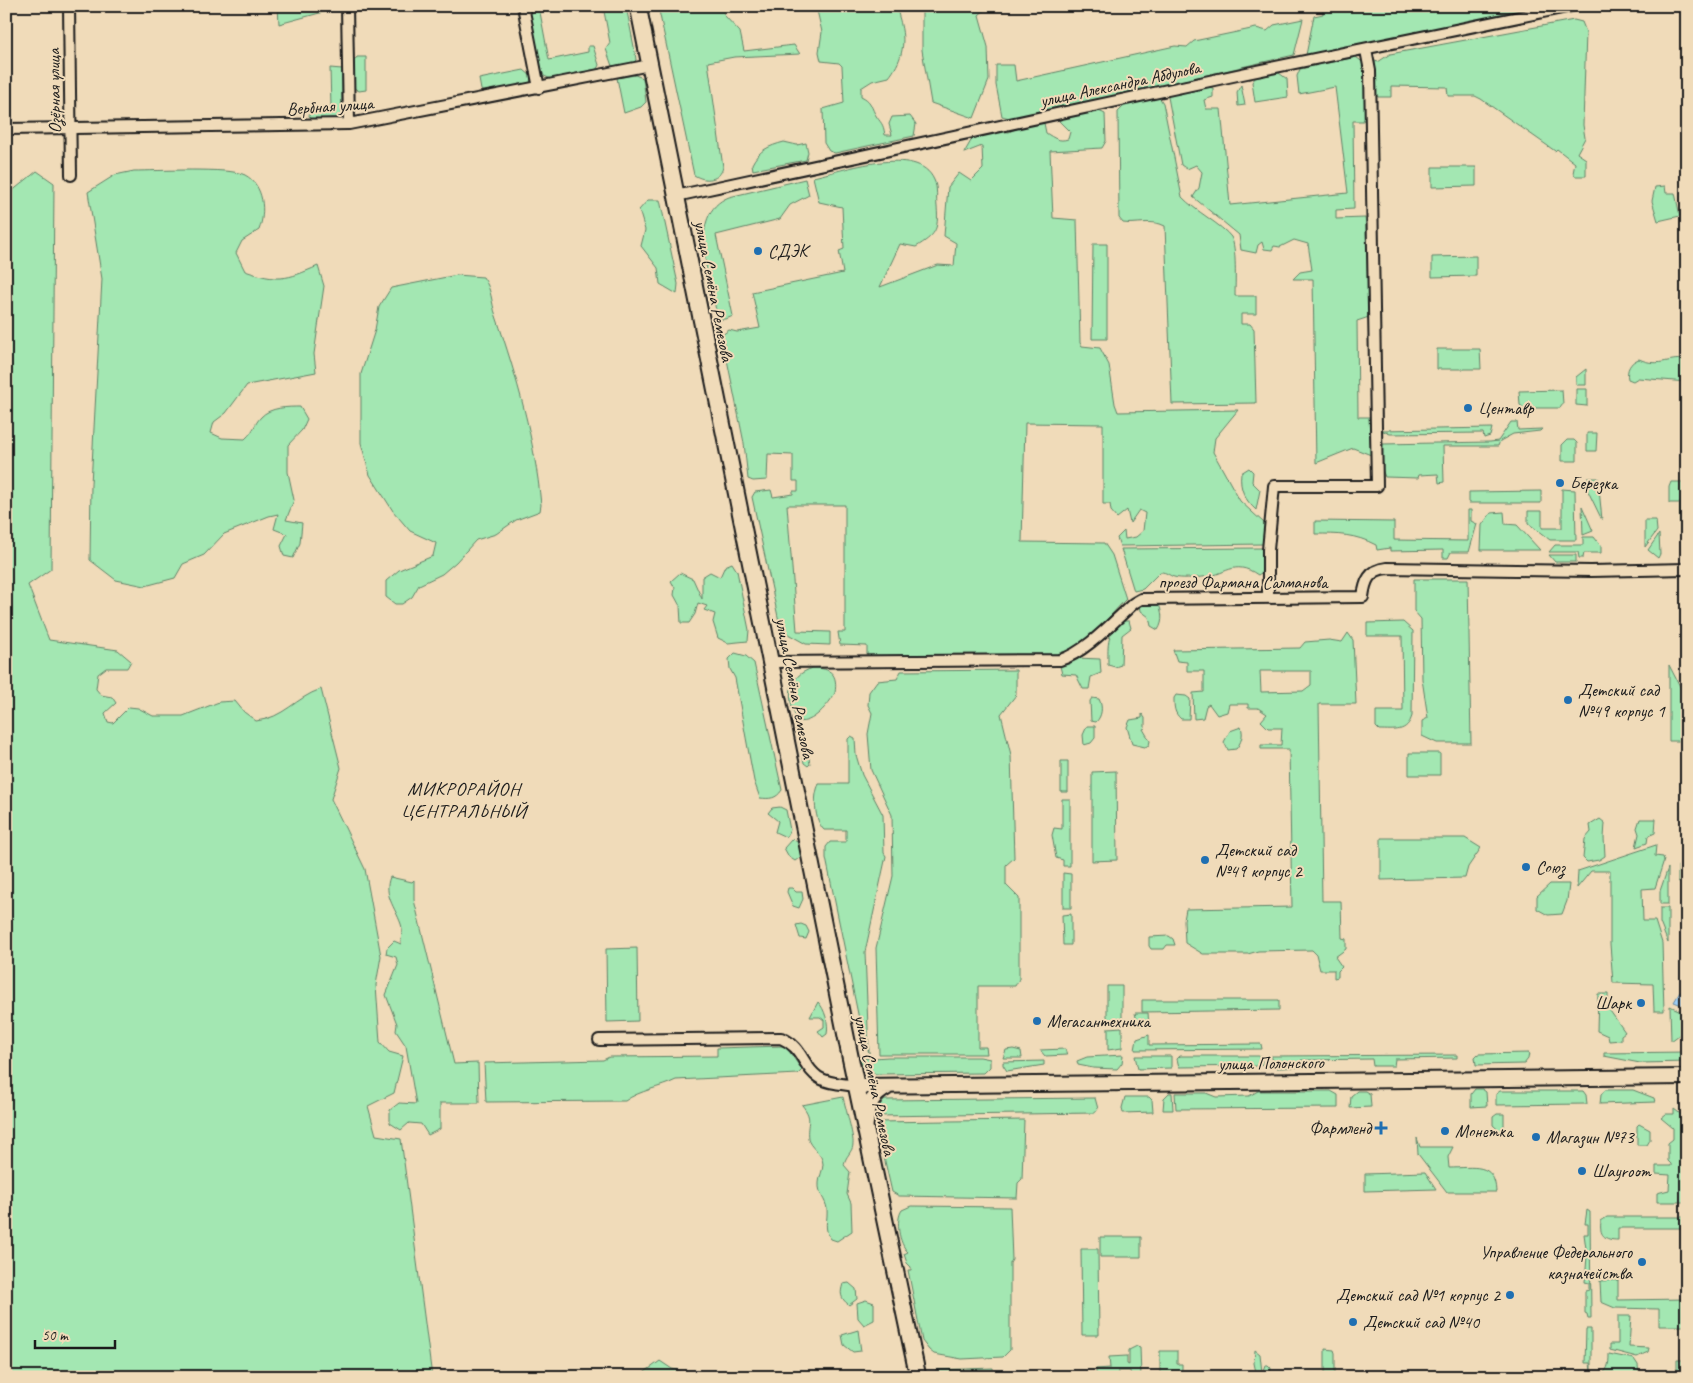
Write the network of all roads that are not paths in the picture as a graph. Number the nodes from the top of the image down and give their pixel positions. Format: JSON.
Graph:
{"nodes":[{"id":1,"x":70,"y":6,"type":"edge"},
{"id":2,"x":347,"y":6,"type":"edge"},
{"id":3,"x":524,"y":6,"type":"edge"},
{"id":4,"x":638,"y":6,"type":"edge"},
{"id":5,"x":1572,"y":6,"type":"edge"},
{"id":6,"x":1366,"y":50,"type":"junction"},
{"id":7,"x":650,"y":65,"type":"junction"},
{"id":8,"x":539,"y":88,"type":"junction"},
{"id":9,"x":349,"y":124,"type":"junction"},
{"id":10,"x":71,"y":128,"type":"junction"},
{"id":11,"x":6,"y":129,"type":"edge"},
{"id":12,"x":71,"y":175,"type":"dead end"},
{"id":13,"x":676,"y":196,"type":"junction"},
{"id":14,"x":1687,"y":569,"type":"edge"},
{"id":15,"x":1268,"y":597,"type":"junction"},
{"id":16,"x":771,"y":662,"type":"junction"},
{"id":17,"x":598,"y":1040,"type":"dead end"},
{"id":18,"x":850,"y":1056,"type":"junction"},
{"id":19,"x":1687,"y":1077,"type":"edge"},
{"id":20,"x":856,"y":1086,"type":"junction"},
{"id":21,"x":889,"y":1086,"type":"junction"},
{"id":22,"x":866,"y":1131,"type":"junction"},
{"id":23,"x":918,"y":1377,"type":"edge"}],
"edges":[{"from":1,"to":10,"type":"street","name":"Озёрная улица"},
{"from":2,"to":9,"type":"street"},
{"from":3,"to":8,"type":"street"},
{"from":4,"to":7,"type":"main road","name":"улица Семёна Ремезова"},
{"from":5,"to":6,"type":"street","name":"улица Александра Абдулова"},
{"from":6,"to":13,"type":"street","name":"улица Александра Абдулова"},
{"from":6,"to":15,"type":"street"},
{"from":7,"to":8,"type":"street","name":"Вербная улица"},
{"from":7,"to":13,"type":"main road","name":"улица Семёна Ремезова"},
{"from":8,"to":9,"type":"street","name":"Вербная улица"},
{"from":9,"to":10,"type":"street","name":"Вербная улица"},
{"from":10,"to":11,"type":"street","name":"Вербная улица"},
{"from":10,"to":12,"type":"street","name":"Озёрная улица"},
{"from":13,"to":16,"type":"main road","name":"улица Семёна Ремезова"},
{"from":14,"to":15,"type":"street","name":"проезд Фармана Салманова"},
{"from":15,"to":16,"type":"street","name":"проезд Фармана Салманова"},
{"from":16,"to":18,"type":"main road","name":"улица Семёна Ремезова"},
{"from":17,"to":20,"type":"street"},
{"from":18,"to":20,"type":"main road","name":"улица Семёна Ремезова"},
{"from":18,"to":21,"type":"main road"},
{"from":19,"to":21,"type":"main road","name":"улица Полонского"},
{"from":20,"to":21,"type":"main road","name":"улица Полонского"},
{"from":20,"to":22,"type":"main road","name":"улица Семёна Ремезова"},
{"from":21,"to":22,"type":"main road"},
{"from":22,"to":23,"type":"main road","name":"улица Семёна Ремезова"}]}
